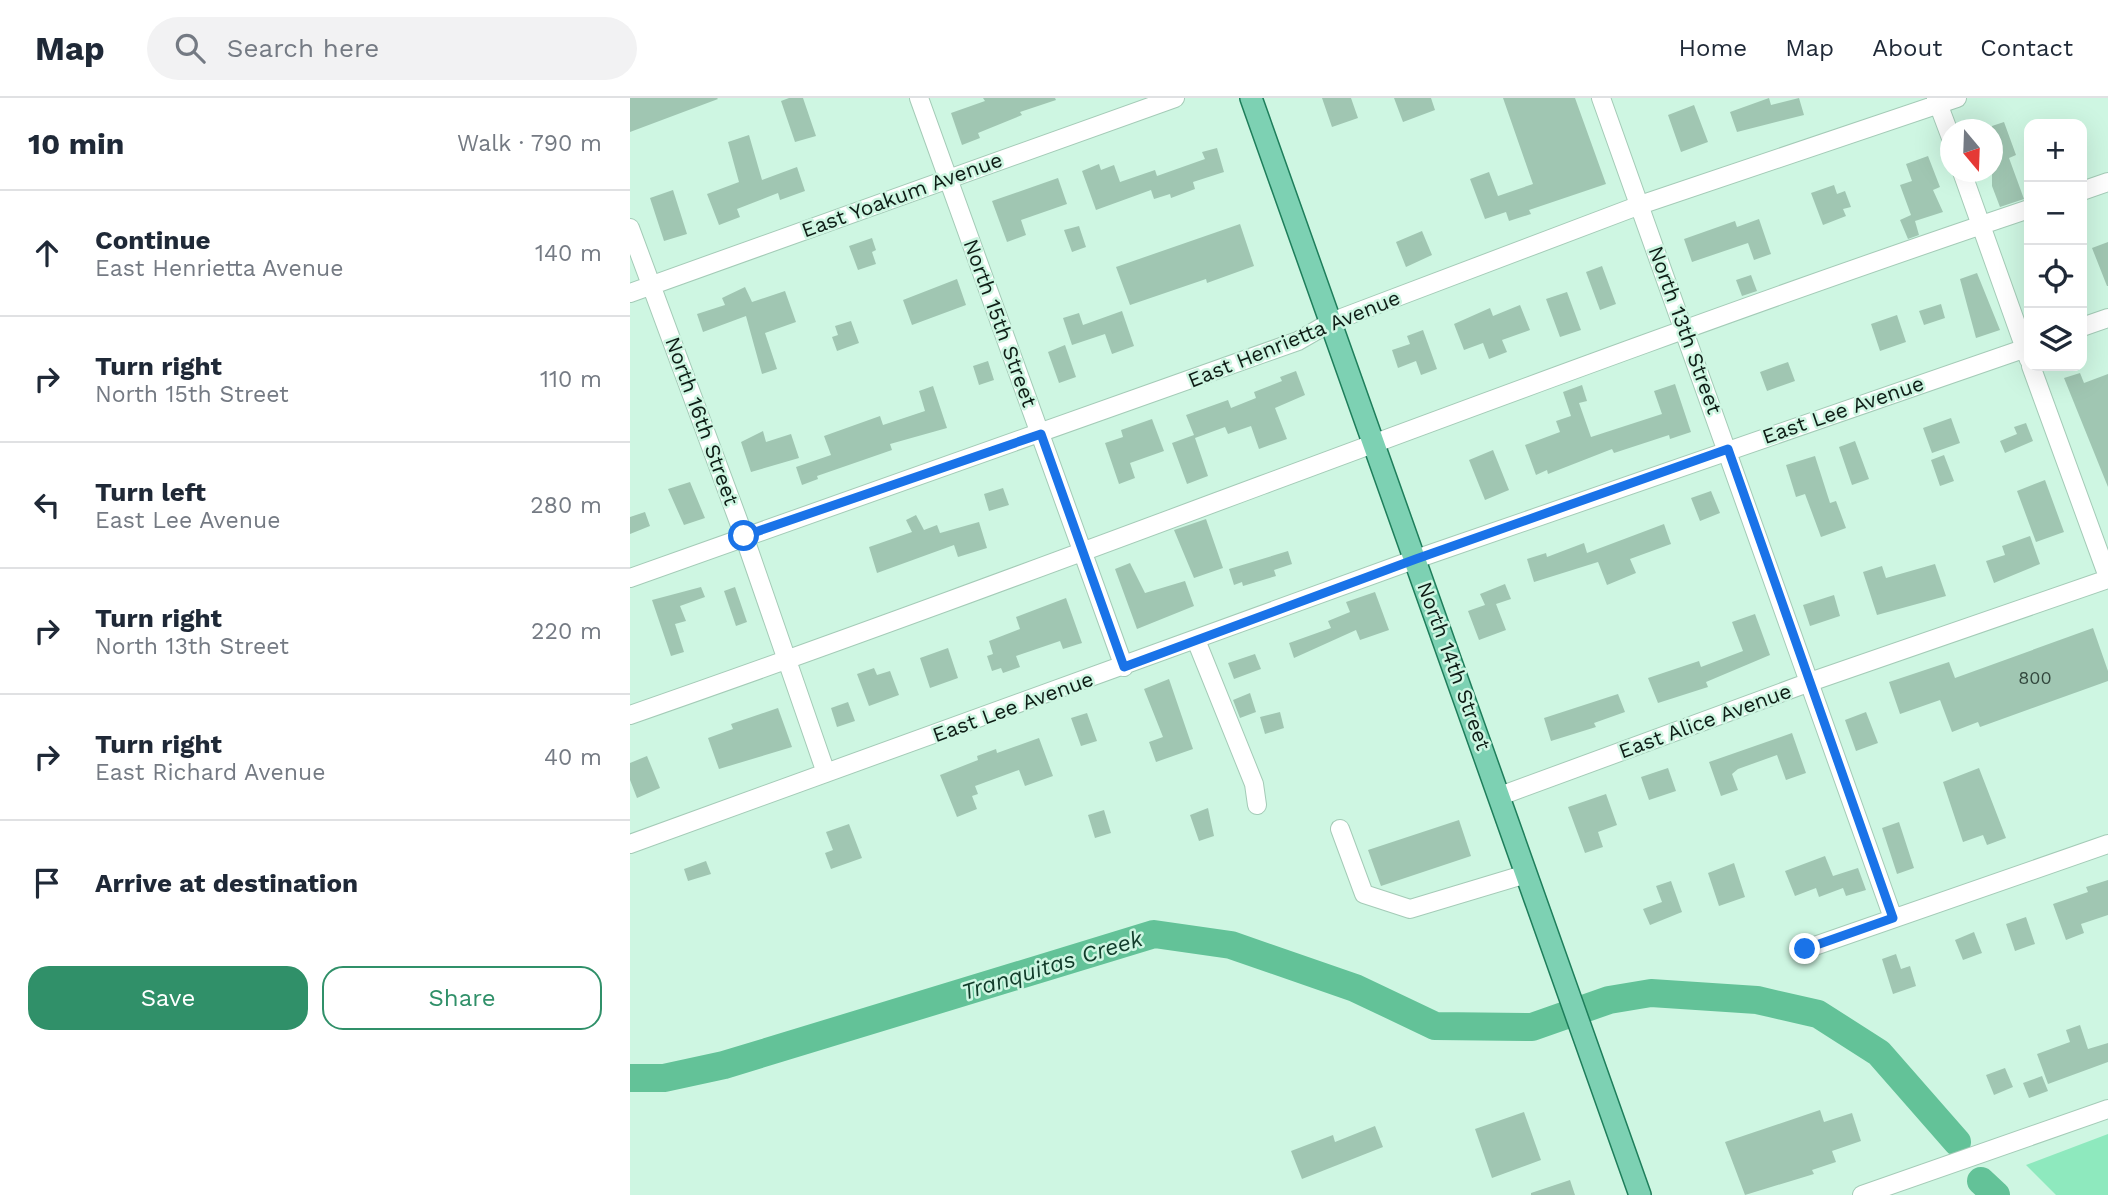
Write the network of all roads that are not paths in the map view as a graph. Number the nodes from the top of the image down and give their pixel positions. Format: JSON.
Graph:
{"nodes":[{"id":1,"x":919,"y":98,"type":"edge"},
{"id":2,"x":1175,"y":98,"type":"edge"},
{"id":3,"x":1251,"y":98,"type":"edge"},
{"id":4,"x":1601,"y":98,"type":"edge"},
{"id":5,"x":1957,"y":98,"type":"edge"},
{"id":6,"x":1938,"y":101,"type":"edge"},
{"id":7,"x":1944,"y":119,"type":"edge"},
{"id":8,"x":947,"y":179,"type":"junction"},
{"id":9,"x":1966,"y":182,"type":"edge"},
{"id":10,"x":2108,"y":182,"type":"edge"},
{"id":11,"x":2087,"y":189,"type":"edge"},
{"id":12,"x":1640,"y":205,"type":"junction"},
{"id":13,"x":2024,"y":211,"type":"edge"},
{"id":14,"x":1981,"y":225,"type":"junction"},
{"id":15,"x":630,"y":228,"type":"edge"},
{"id":16,"x":651,"y":285,"type":"junction"},
{"id":17,"x":630,"y":293,"type":"edge"},
{"id":18,"x":2108,"y":318,"type":"edge"},
{"id":19,"x":1331,"y":322,"type":"junction"},
{"id":20,"x":2087,"y":325,"type":"edge"},
{"id":21,"x":1685,"y":330,"type":"junction"},
{"id":22,"x":2024,"y":341,"type":"edge"},
{"id":23,"x":2024,"y":357,"type":"edge"},
{"id":24,"x":2035,"y":371,"type":"edge"},
{"id":25,"x":1041,"y":434,"type":"junction"},
{"id":26,"x":1375,"y":441,"type":"junction"},
{"id":27,"x":1728,"y":449,"type":"junction"},
{"id":28,"x":744,"y":536,"type":"junction"},
{"id":29,"x":1083,"y":553,"type":"junction"},
{"id":30,"x":1416,"y":559,"type":"junction"},
{"id":31,"x":630,"y":578,"type":"edge"},
{"id":32,"x":2108,"y":578,"type":"edge"},
{"id":33,"x":1196,"y":640,"type":"junction"},
{"id":34,"x":786,"y":659,"type":"junction"},
{"id":35,"x":1124,"y":667,"type":"junction"},
{"id":36,"x":1810,"y":682,"type":"junction"},
{"id":37,"x":630,"y":715,"type":"edge"},
{"id":38,"x":825,"y":773,"type":"junction"},
{"id":39,"x":1500,"y":796,"type":"junction"},
{"id":40,"x":1257,"y":804,"type":"dead end"},
{"id":41,"x":1340,"y":829,"type":"dead end"},
{"id":42,"x":630,"y":844,"type":"edge"},
{"id":43,"x":2108,"y":844,"type":"edge"},
{"id":44,"x":1526,"y":874,"type":"junction"},
{"id":45,"x":1893,"y":918,"type":"junction"},
{"id":46,"x":1805,"y":949,"type":"dead end"},
{"id":47,"x":2108,"y":1109,"type":"edge"},
{"id":48,"x":1640,"y":1195,"type":"edge"},
{"id":49,"x":1863,"y":1195,"type":"edge"}],
"edges":[{"from":1,"to":8,"type":"street","name":"North 15th Street"},
{"from":2,"to":8,"type":"street","name":"East Yoakum Avenue"},
{"from":3,"to":19,"type":"main road","name":"North 14th Street"},
{"from":4,"to":12,"type":"street","name":"North 13th Street"},
{"from":5,"to":6,"type":"street","name":"East Henrietta Avenue"},
{"from":6,"to":7,"type":"street"},
{"from":6,"to":12,"type":"street","name":"East Henrietta Avenue"},
{"from":8,"to":16,"type":"street","name":"East Yoakum Avenue"},
{"from":8,"to":25,"type":"street","name":"North 15th Street"},
{"from":9,"to":14,"type":"street"},
{"from":10,"to":11,"type":"street"},
{"from":12,"to":19,"type":"street","name":"East Henrietta Avenue"},
{"from":12,"to":21,"type":"street","name":"North 13th Street"},
{"from":13,"to":14,"type":"street"},
{"from":14,"to":21,"type":"street"},
{"from":14,"to":22,"type":"street"},
{"from":15,"to":16,"type":"street","name":"North 16th Street"},
{"from":16,"to":17,"type":"street","name":"East Yoakum Avenue"},
{"from":16,"to":28,"type":"street","name":"North 16th Street"},
{"from":18,"to":20,"type":"street"},
{"from":19,"to":25,"type":"street","name":"East Henrietta Avenue"},
{"from":19,"to":26,"type":"main road","name":"North 14th Street"},
{"from":21,"to":26,"type":"street"},
{"from":21,"to":27,"type":"street","name":"North 13th Street"},
{"from":23,"to":27,"type":"street","name":"East Lee Avenue"},
{"from":24,"to":32,"type":"street"},
{"from":25,"to":28,"type":"street","name":"East Henrietta Avenue"},
{"from":25,"to":29,"type":"street","name":"North 15th Street"},
{"from":26,"to":29,"type":"street"},
{"from":26,"to":30,"type":"main road","name":"North 14th Street"},
{"from":27,"to":30,"type":"street","name":"East Lee Avenue"},
{"from":27,"to":36,"type":"street","name":"North 13th Street"},
{"from":28,"to":31,"type":"street","name":"East Henrietta Avenue"},
{"from":28,"to":34,"type":"street","name":"North 16th Street"},
{"from":29,"to":34,"type":"street"},
{"from":29,"to":35,"type":"street","name":"North 15th Street"},
{"from":30,"to":33,"type":"street","name":"East Lee Avenue"},
{"from":30,"to":39,"type":"main road","name":"North 14th Street"},
{"from":32,"to":36,"type":"street","name":"East Alice Avenue"},
{"from":33,"to":35,"type":"street","name":"East Lee Avenue"},
{"from":33,"to":40,"type":"street"},
{"from":34,"to":37,"type":"street"},
{"from":34,"to":38,"type":"street","name":"North 16th Street"},
{"from":35,"to":38,"type":"street","name":"East Lee Avenue"},
{"from":36,"to":39,"type":"street","name":"East Alice Avenue"},
{"from":36,"to":45,"type":"street","name":"North 13th Street"},
{"from":38,"to":42,"type":"street","name":"East Lee Avenue"},
{"from":39,"to":44,"type":"main road","name":"North 14th Street"},
{"from":41,"to":44,"type":"street"},
{"from":43,"to":45,"type":"street"},
{"from":44,"to":48,"type":"main road","name":"North 14th Street"},
{"from":45,"to":46,"type":"street"},
{"from":47,"to":49,"type":"street"}]}
